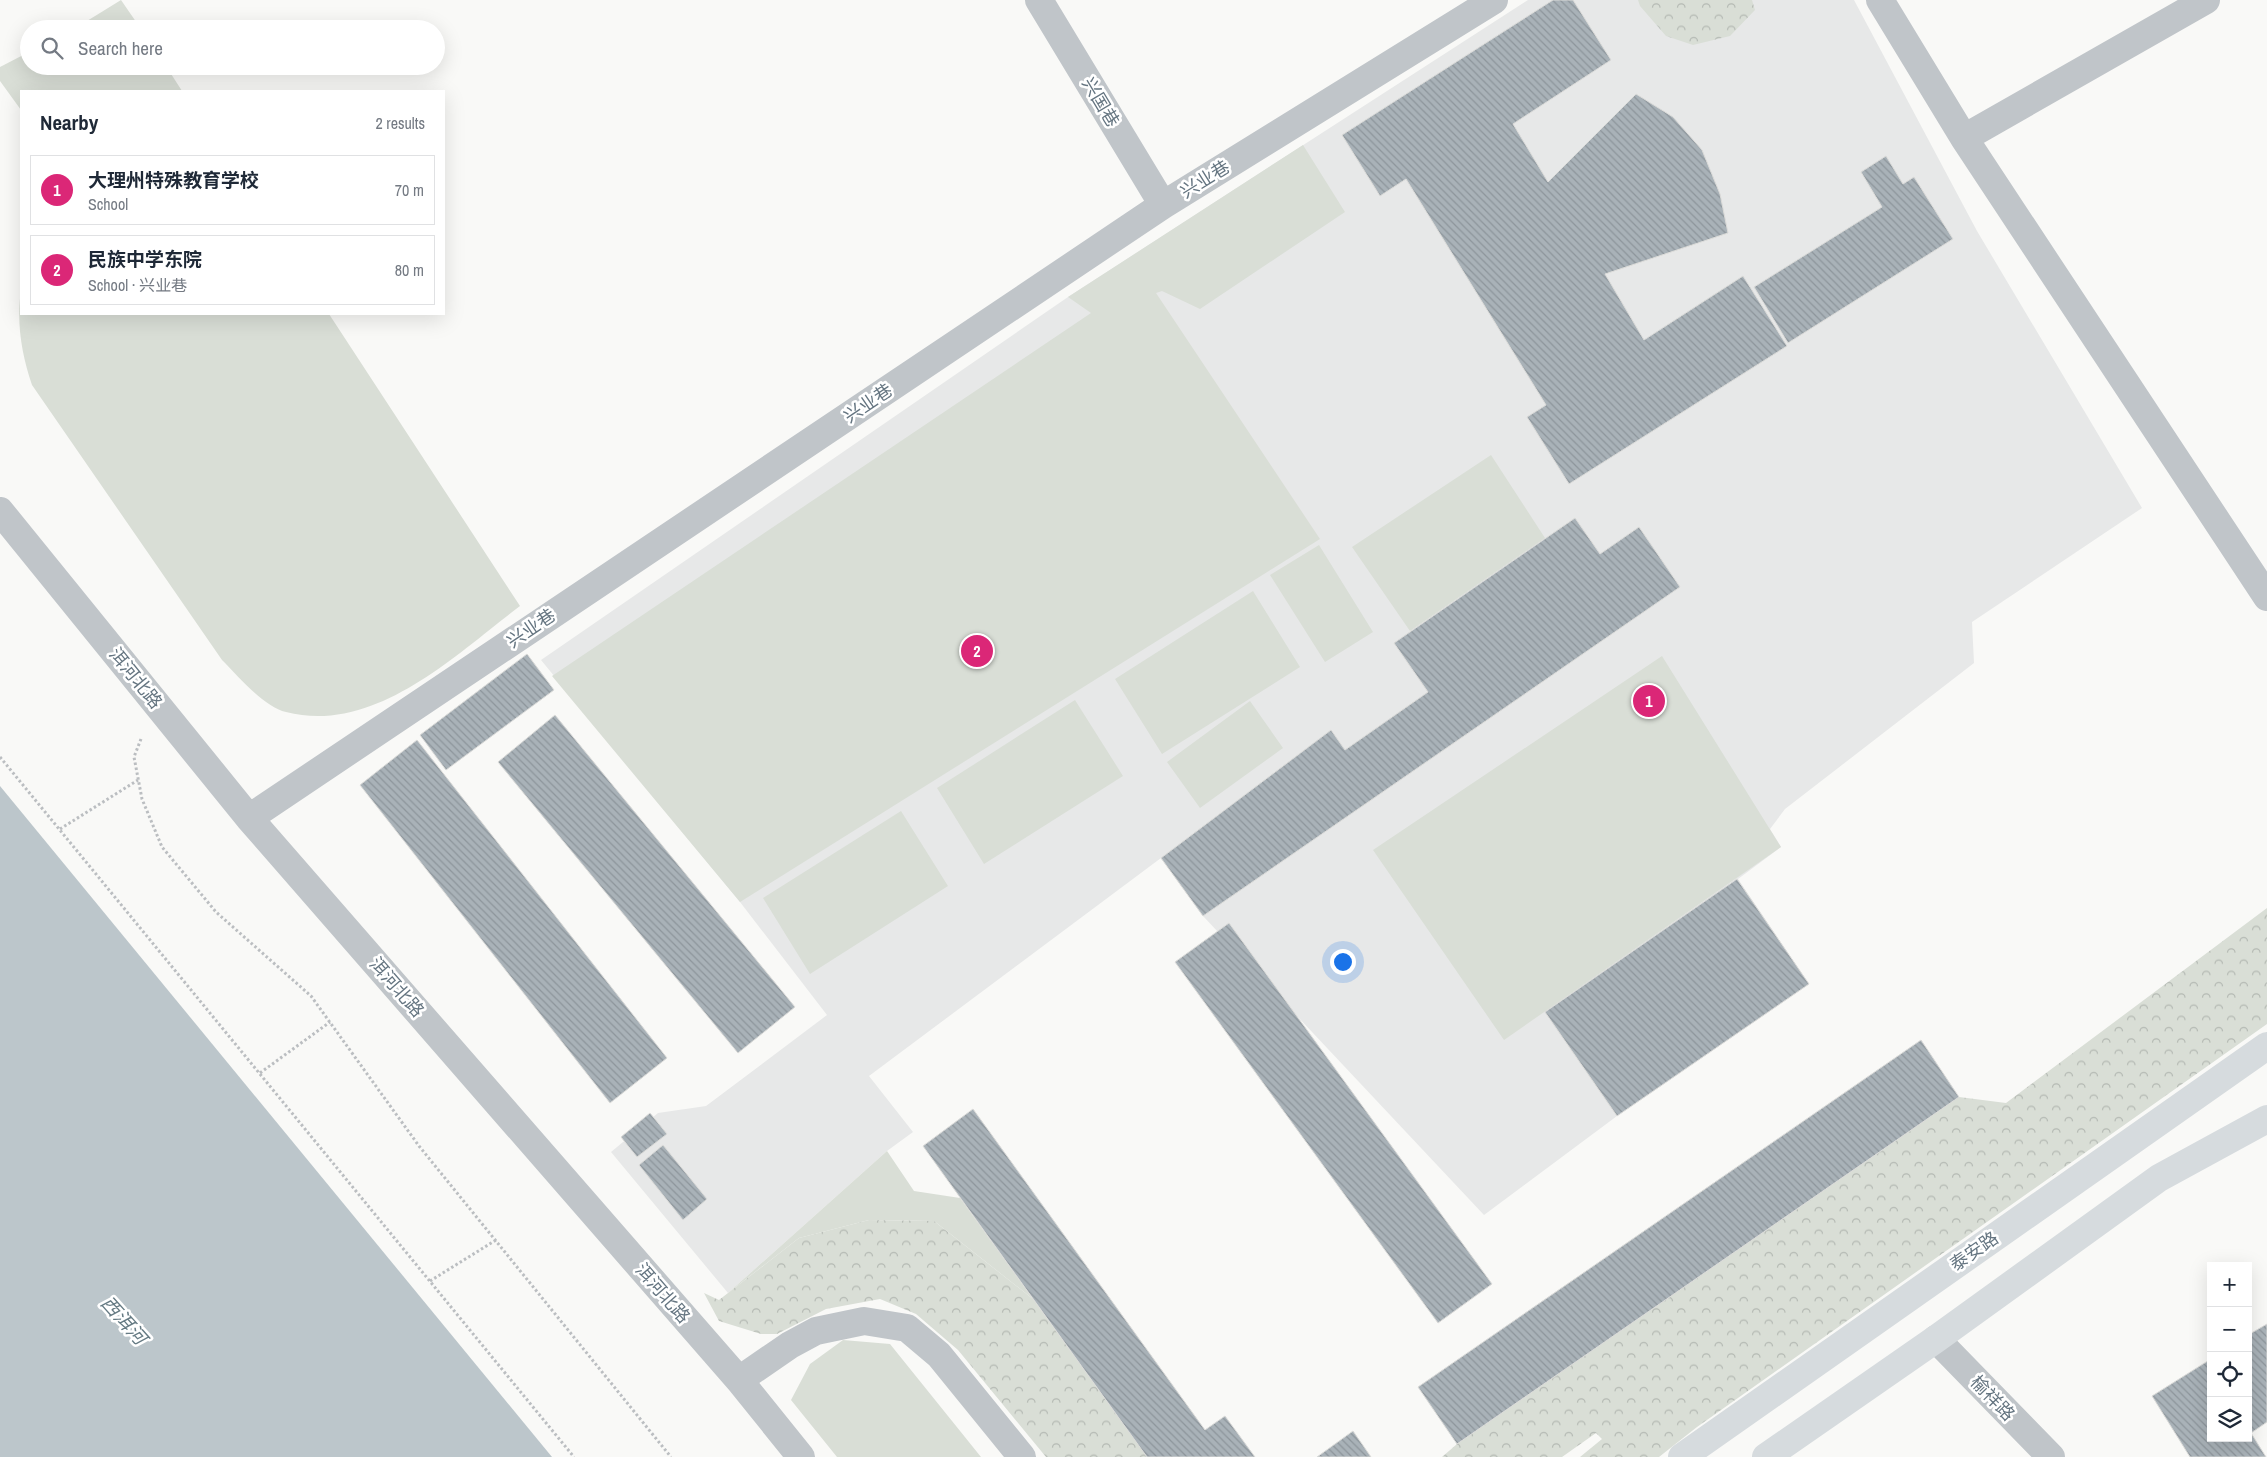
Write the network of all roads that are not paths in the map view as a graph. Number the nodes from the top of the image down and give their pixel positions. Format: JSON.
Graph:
{"nodes":[{"id":1,"x":1039,"y":0,"type":"edge"},
{"id":2,"x":1494,"y":0,"type":"edge"},
{"id":3,"x":1880,"y":0,"type":"edge"},
{"id":4,"x":2206,"y":0,"type":"edge"},
{"id":5,"x":1964,"y":138,"type":"junction"},
{"id":6,"x":1162,"y":205,"type":"junction"},
{"id":7,"x":0,"y":511,"type":"edge"},
{"id":8,"x":2267,"y":597,"type":"edge"},
{"id":9,"x":249,"y":818,"type":"junction"},
{"id":10,"x":2267,"y":1046,"type":"edge"},
{"id":11,"x":2267,"y":1118,"type":"edge"},
{"id":12,"x":1936,"y":1338,"type":"junction"},
{"id":13,"x":739,"y":1380,"type":"junction"},
{"id":14,"x":801,"y":1457,"type":"edge"},
{"id":15,"x":1022,"y":1457,"type":"edge"},
{"id":16,"x":1682,"y":1457,"type":"edge"},
{"id":17,"x":1766,"y":1457,"type":"edge"},
{"id":18,"x":2051,"y":1457,"type":"edge"}],
"edges":[{"from":1,"to":6,"type":"street","name":"兴国巷"},
{"from":2,"to":6,"type":"street","name":"兴业巷"},
{"from":3,"to":5,"type":"street"},
{"from":4,"to":5,"type":"street"},
{"from":5,"to":8,"type":"street"},
{"from":6,"to":9,"type":"street","name":"兴业巷"},
{"from":7,"to":9,"type":"street","name":"洱河北路"},
{"from":9,"to":13,"type":"street","name":"洱河北路"},
{"from":10,"to":16,"type":"main road","name":"泰安路"},
{"from":11,"to":12,"type":"main road"},
{"from":12,"to":17,"type":"main road"},
{"from":12,"to":18,"type":"street","name":"榆祥路"},
{"from":13,"to":14,"type":"street","name":"洱河北路"},
{"from":13,"to":15,"type":"street"}]}
